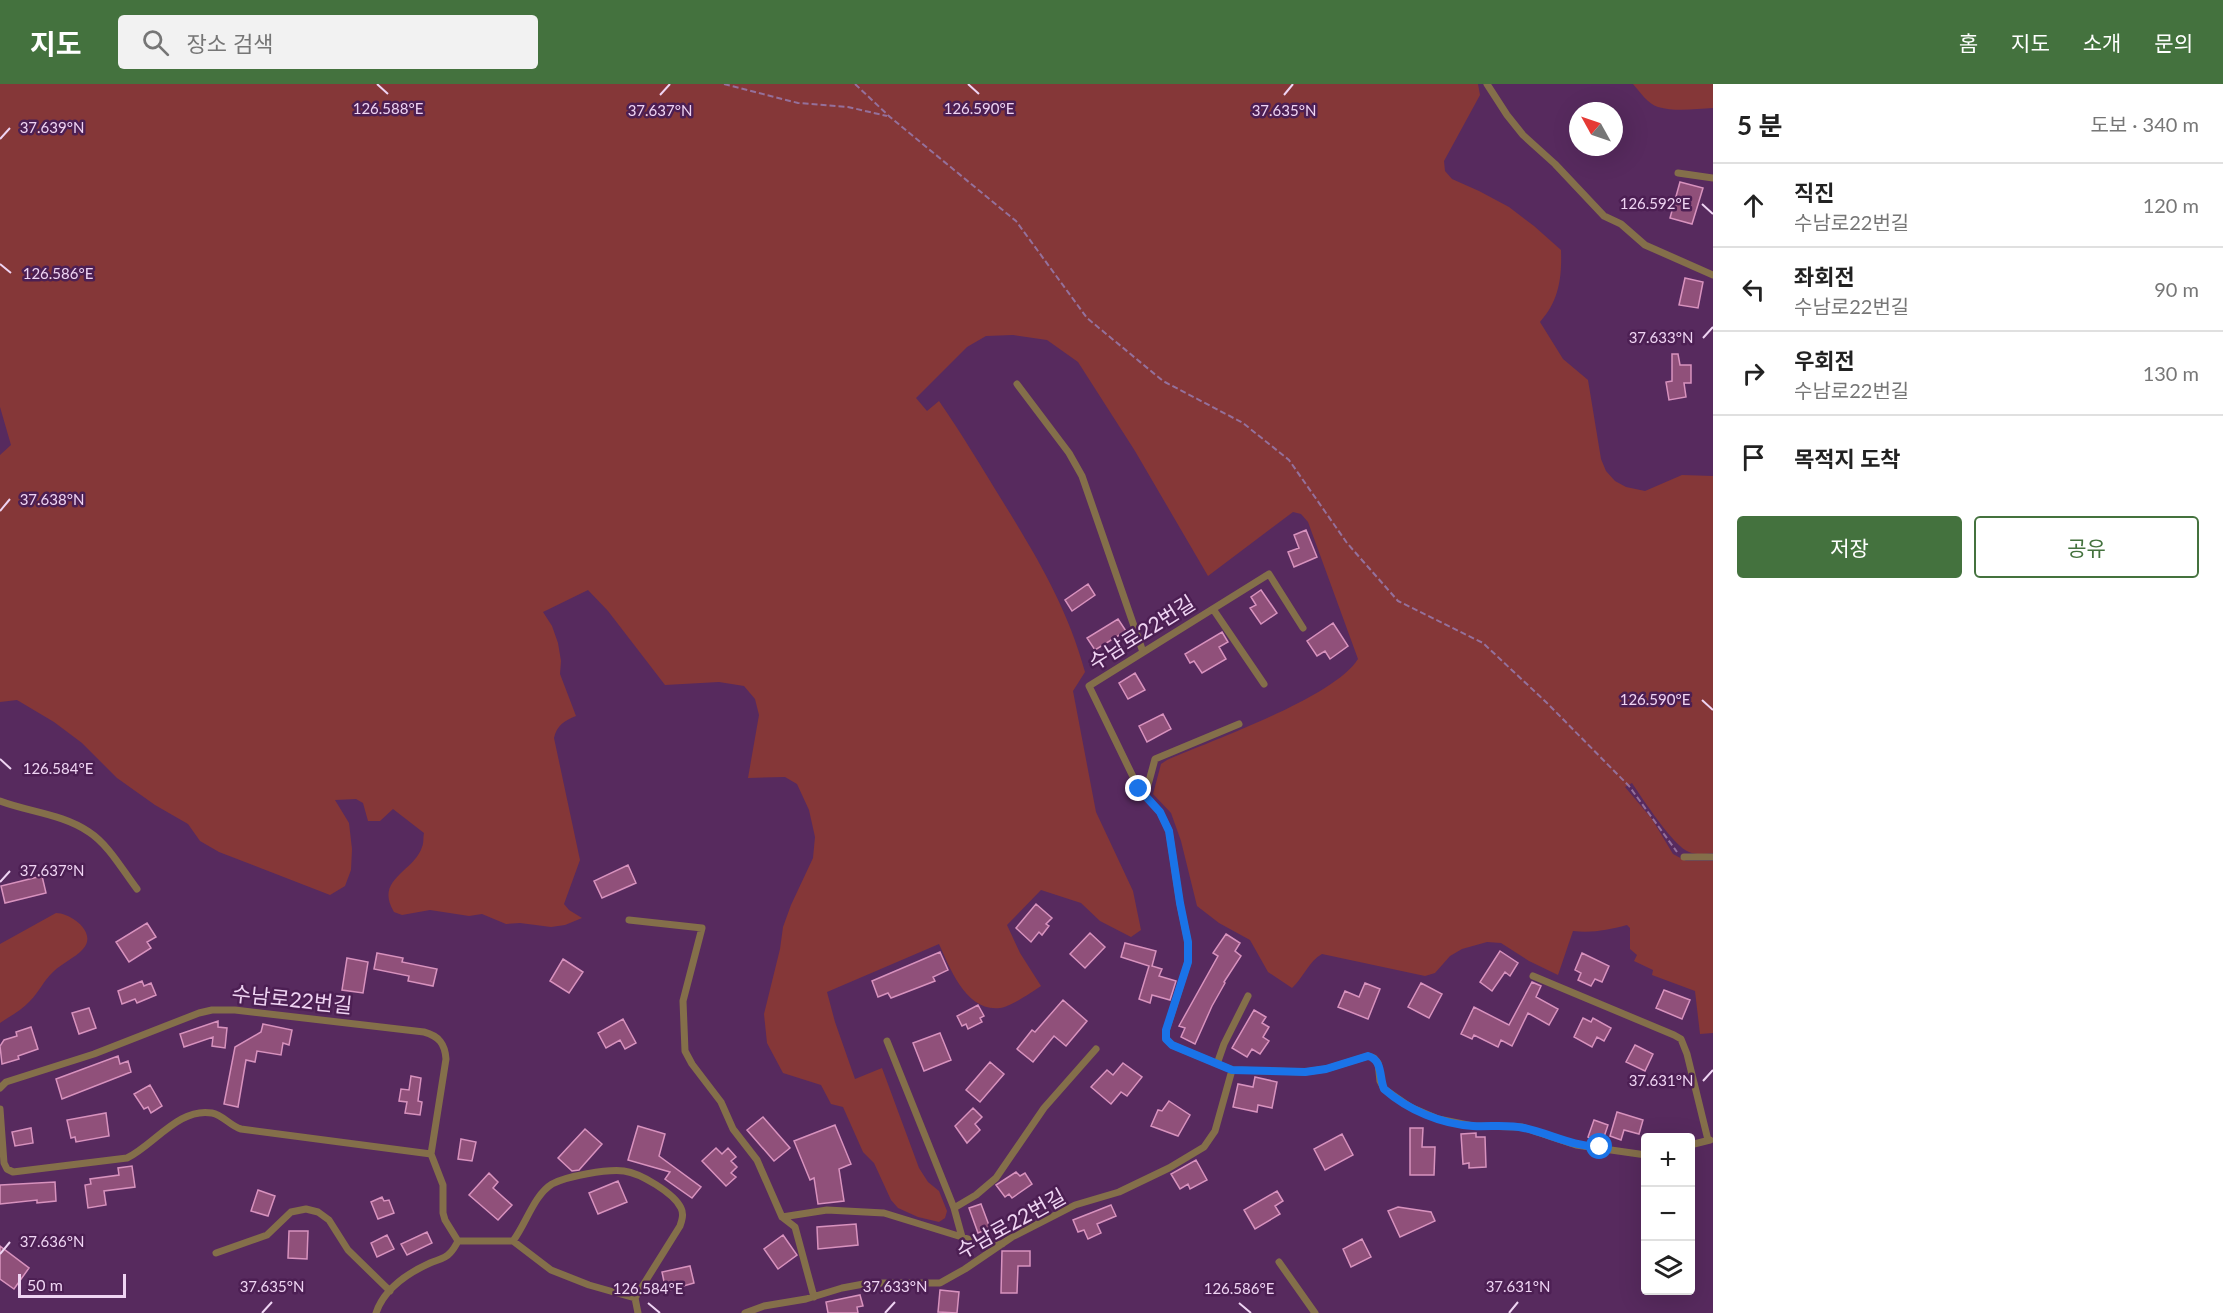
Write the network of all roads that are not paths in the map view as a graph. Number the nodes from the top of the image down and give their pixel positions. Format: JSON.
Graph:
{"nodes":[{"id":1,"x":1487,"y":84,"type":"edge"},
{"id":2,"x":1678,"y":173,"type":"dead end"},
{"id":3,"x":1713,"y":178,"type":"edge"},
{"id":4,"x":1713,"y":275,"type":"edge"},
{"id":5,"x":1017,"y":384,"type":"dead end"},
{"id":6,"x":1213,"y":609,"type":"junction"},
{"id":7,"x":1303,"y":628,"type":"dead end"},
{"id":8,"x":1143,"y":652,"type":"junction"},
{"id":9,"x":1264,"y":684,"type":"dead end"},
{"id":10,"x":1239,"y":724,"type":"dead end"},
{"id":11,"x":1145,"y":796,"type":"junction"},
{"id":12,"x":0,"y":801,"type":"edge"},
{"id":13,"x":1684,"y":857,"type":"road end"},
{"id":14,"x":1713,"y":857,"type":"edge"},
{"id":15,"x":137,"y":890,"type":"dead end"},
{"id":16,"x":629,"y":920,"type":"dead end"},
{"id":17,"x":1533,"y":975,"type":"dead end"},
{"id":18,"x":1248,"y":996,"type":"dead end"},
{"id":19,"x":887,"y":1041,"type":"dead end"},
{"id":20,"x":1096,"y":1049,"type":"dead end"},
{"id":21,"x":1217,"y":1064,"type":"junction"},
{"id":22,"x":1232,"y":1070,"type":"junction"},
{"id":23,"x":0,"y":1088,"type":"edge"},
{"id":24,"x":0,"y":1109,"type":"edge"},
{"id":25,"x":1711,"y":1140,"type":"edge"},
{"id":26,"x":1695,"y":1143,"type":"edge"},
{"id":27,"x":431,"y":1154,"type":"junction"},
{"id":28,"x":1641,"y":1154,"type":"edge"},
{"id":29,"x":954,"y":1208,"type":"junction"},
{"id":30,"x":782,"y":1217,"type":"junction"},
{"id":31,"x":962,"y":1237,"type":"junction"},
{"id":32,"x":458,"y":1241,"type":"junction"},
{"id":33,"x":513,"y":1241,"type":"junction"},
{"id":34,"x":1002,"y":1244,"type":"junction"},
{"id":35,"x":216,"y":1253,"type":"dead end"},
{"id":36,"x":1279,"y":1262,"type":"dead end"},
{"id":37,"x":390,"y":1291,"type":"junction"},
{"id":38,"x":813,"y":1297,"type":"junction"},
{"id":39,"x":635,"y":1298,"type":"junction"},
{"id":40,"x":376,"y":1313,"type":"edge"},
{"id":41,"x":638,"y":1313,"type":"edge"},
{"id":42,"x":745,"y":1313,"type":"edge"},
{"id":43,"x":1315,"y":1313,"type":"edge"}],
"edges":[{"from":1,"to":4,"type":"lane"},
{"from":2,"to":3,"type":"lane"},
{"from":5,"to":8,"type":"lane"},
{"from":6,"to":7,"type":"lane","name":"수남로22번길"},
{"from":6,"to":8,"type":"lane","name":"수남로22번길"},
{"from":6,"to":9,"type":"lane"},
{"from":8,"to":11,"type":"lane","name":"수남로22번길"},
{"from":10,"to":11,"type":"lane"},
{"from":11,"to":21,"type":"lane","name":"수남로22번길"},
{"from":12,"to":15,"type":"lane"},
{"from":13,"to":14,"type":"lane"},
{"from":16,"to":30,"type":"lane"},
{"from":17,"to":25,"type":"lane"},
{"from":18,"to":21,"type":"lane"},
{"from":19,"to":29,"type":"lane"},
{"from":20,"to":29,"type":"lane"},
{"from":21,"to":22,"type":"lane","name":"수남로22번길"},
{"from":22,"to":28,"type":"lane","name":"수남로22번길"},
{"from":22,"to":34,"type":"lane","name":"수남로22번길"},
{"from":23,"to":27,"type":"lane","name":"수남로22번길"},
{"from":24,"to":27,"type":"lane"},
{"from":25,"to":26,"type":"lane"},
{"from":27,"to":32,"type":"lane","name":"수남로22번길"},
{"from":29,"to":31,"type":"lane"},
{"from":30,"to":31,"type":"lane"},
{"from":30,"to":38,"type":"lane"},
{"from":31,"to":34,"type":"lane"},
{"from":32,"to":33,"type":"lane"},
{"from":32,"to":37,"type":"lane"},
{"from":33,"to":39,"type":"lane"},
{"from":33,"to":39,"type":"lane"},
{"from":34,"to":38,"type":"lane","name":"수남로22번길"},
{"from":35,"to":37,"type":"lane"},
{"from":36,"to":43,"type":"lane"},
{"from":37,"to":40,"type":"lane"},
{"from":38,"to":42,"type":"lane","name":"수남로22번길"},
{"from":39,"to":41,"type":"lane"}]}
